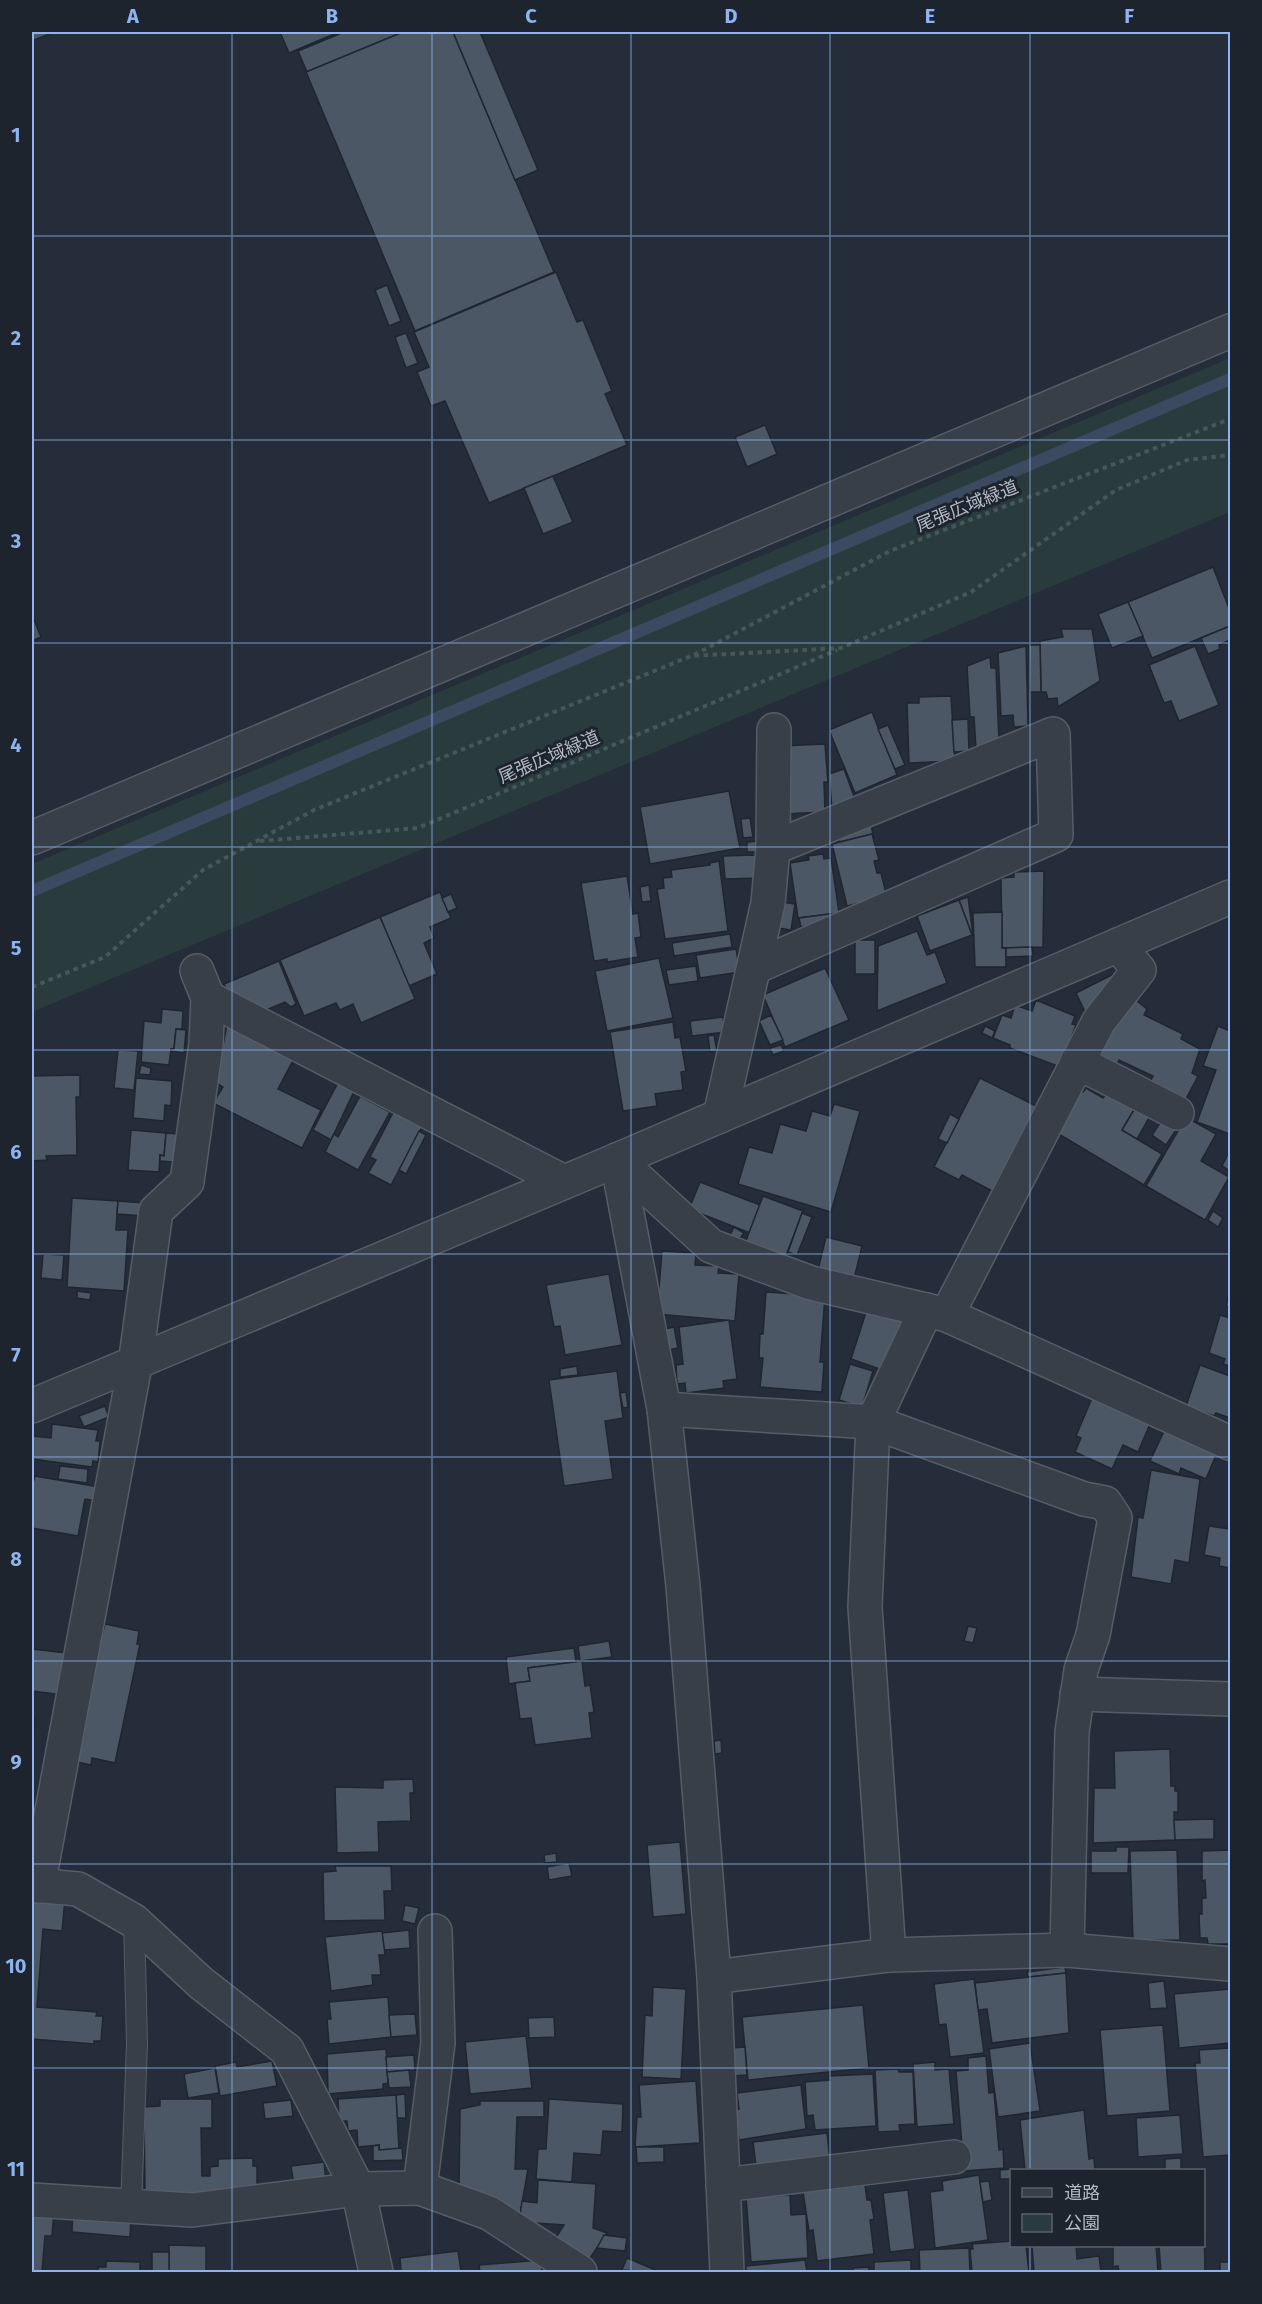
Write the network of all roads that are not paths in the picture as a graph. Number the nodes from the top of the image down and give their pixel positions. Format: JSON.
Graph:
{"nodes":[{"id":1,"x":1230,"y":331,"type":"edge"},
{"id":2,"x":774,"y":730,"type":"dead end"},
{"id":3,"x":32,"y":838,"type":"edge"},
{"id":4,"x":773,"y":848,"type":"junction"},
{"id":5,"x":1230,"y":897,"type":"edge"},
{"id":6,"x":1118,"y":945,"type":"junction"},
{"id":7,"x":755,"y":967,"type":"junction"},
{"id":8,"x":1077,"y":1062,"type":"junction"},
{"id":9,"x":1177,"y":1113,"type":"dead end"},
{"id":10,"x":720,"y":1116,"type":"junction"},
{"id":11,"x":617,"y":1160,"type":"junction"},
{"id":12,"x":564,"y":1182,"type":"junction"},
{"id":13,"x":937,"y":1312,"type":"junction"},
{"id":14,"x":135,"y":1365,"type":"junction"},
{"id":15,"x":32,"y":1407,"type":"edge"},
{"id":16,"x":664,"y":1409,"type":"junction"},
{"id":17,"x":873,"y":1422,"type":"junction"},
{"id":18,"x":1230,"y":1443,"type":"edge"},
{"id":19,"x":1077,"y":1694,"type":"junction"},
{"id":20,"x":1230,"y":1699,"type":"edge"},
{"id":21,"x":35,"y":1886,"type":"edge"},
{"id":22,"x":134,"y":1921,"type":"junction"},
{"id":23,"x":435,"y":1931,"type":"dead end"},
{"id":24,"x":1067,"y":1950,"type":"junction"},
{"id":25,"x":888,"y":1955,"type":"junction"},
{"id":26,"x":1230,"y":1964,"type":"edge"},
{"id":27,"x":714,"y":1977,"type":"junction"},
{"id":28,"x":954,"y":2157,"type":"dead end"},
{"id":29,"x":723,"y":2185,"type":"junction"},
{"id":30,"x":420,"y":2188,"type":"junction"},
{"id":31,"x":358,"y":2189,"type":"junction"},
{"id":32,"x":32,"y":2200,"type":"edge"},
{"id":33,"x":131,"y":2206,"type":"junction"},
{"id":34,"x":376,"y":2272,"type":"edge"},
{"id":35,"x":580,"y":2272,"type":"edge"},
{"id":36,"x":727,"y":2272,"type":"edge"}],
"edges":[{"from":1,"to":3,"type":"street"},
{"from":2,"to":4,"type":"street"},
{"from":4,"to":7,"type":"street"},
{"from":4,"to":7,"type":"street"},
{"from":5,"to":6,"type":"street"},
{"from":6,"to":8,"type":"street"},
{"from":6,"to":10,"type":"street"},
{"from":7,"to":10,"type":"street"},
{"from":8,"to":9,"type":"street"},
{"from":8,"to":13,"type":"street"},
{"from":10,"to":11,"type":"street"},
{"from":11,"to":12,"type":"street"},
{"from":11,"to":13,"type":"street"},
{"from":11,"to":16,"type":"street"},
{"from":12,"to":14,"type":"street"},
{"from":12,"to":14,"type":"street"},
{"from":13,"to":17,"type":"street"},
{"from":13,"to":18,"type":"street"},
{"from":14,"to":15,"type":"street"},
{"from":14,"to":21,"type":"street"},
{"from":16,"to":17,"type":"street"},
{"from":16,"to":27,"type":"street"},
{"from":17,"to":19,"type":"street"},
{"from":17,"to":25,"type":"street"},
{"from":19,"to":20,"type":"street"},
{"from":19,"to":24,"type":"street"},
{"from":21,"to":22,"type":"street"},
{"from":22,"to":31,"type":"street"},
{"from":22,"to":33,"type":"lane"},
{"from":23,"to":30,"type":"street"},
{"from":24,"to":25,"type":"street"},
{"from":24,"to":26,"type":"street"},
{"from":25,"to":27,"type":"street"},
{"from":27,"to":29,"type":"street"},
{"from":28,"to":29,"type":"street"},
{"from":29,"to":36,"type":"street"},
{"from":30,"to":31,"type":"street"},
{"from":30,"to":35,"type":"street"},
{"from":31,"to":33,"type":"street"},
{"from":31,"to":34,"type":"street"},
{"from":32,"to":33,"type":"street"}]}
